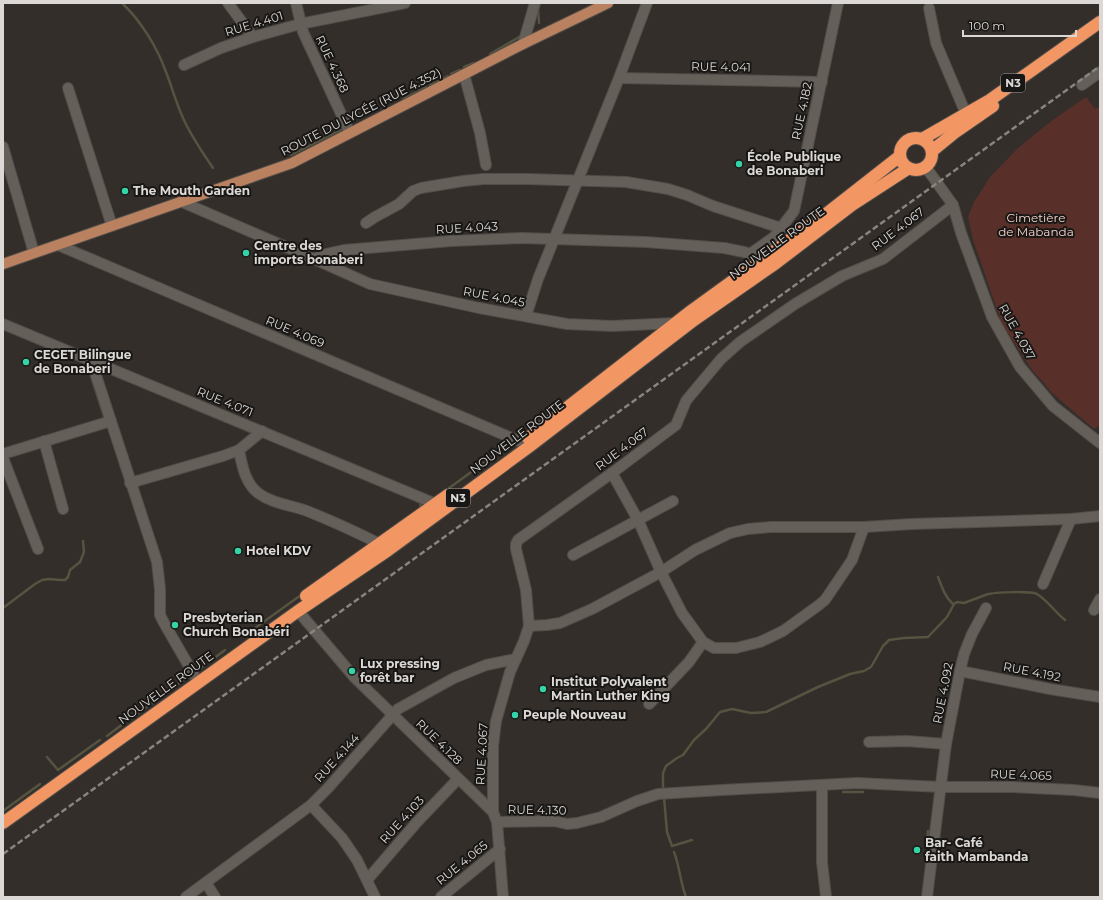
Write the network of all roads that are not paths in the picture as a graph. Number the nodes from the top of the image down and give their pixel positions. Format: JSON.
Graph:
{"nodes":[{"id":1,"x":228,"y":3,"type":"edge"},
{"id":2,"x":296,"y":3,"type":"edge"},
{"id":3,"x":405,"y":3,"type":"edge"},
{"id":4,"x":535,"y":3,"type":"edge"},
{"id":5,"x":608,"y":3,"type":"edge"},
{"id":6,"x":648,"y":3,"type":"edge"},
{"id":7,"x":838,"y":3,"type":"edge"},
{"id":8,"x":929,"y":8,"type":"dead end"},
{"id":9,"x":1100,"y":22,"type":"edge"},
{"id":10,"x":300,"y":24,"type":"junction"},
{"id":11,"x":1100,"y":30,"type":"edge"},
{"id":12,"x":253,"y":36,"type":"junction"},
{"id":13,"x":523,"y":44,"type":"junction"},
{"id":14,"x":184,"y":65,"type":"dead end"},
{"id":15,"x":1100,"y":72,"type":"edge"},
{"id":16,"x":464,"y":74,"type":"junction"},
{"id":17,"x":619,"y":78,"type":"junction"},
{"id":18,"x":822,"y":82,"type":"junction"},
{"id":19,"x":1082,"y":85,"type":"dead end"},
{"id":20,"x":68,"y":88,"type":"dead end"},
{"id":21,"x":966,"y":114,"type":"junction"},
{"id":22,"x":350,"y":133,"type":"junction"},
{"id":23,"x":922,"y":138,"type":"junction"},
{"id":24,"x":3,"y":147,"type":"edge"},
{"id":25,"x":932,"y":151,"type":"junction"},
{"id":26,"x":900,"y":156,"type":"junction"},
{"id":27,"x":486,"y":166,"type":"dead end"},
{"id":28,"x":925,"y":166,"type":"junction"},
{"id":29,"x":909,"y":168,"type":"junction"},
{"id":30,"x":578,"y":181,"type":"junction"},
{"id":31,"x":182,"y":202,"type":"junction"},
{"id":32,"x":953,"y":205,"type":"junction"},
{"id":33,"x":366,"y":223,"type":"dead end"},
{"id":34,"x":112,"y":226,"type":"junction"},
{"id":35,"x":781,"y":228,"type":"junction"},
{"id":36,"x":554,"y":239,"type":"junction"},
{"id":37,"x":58,"y":245,"type":"junction"},
{"id":38,"x":34,"y":253,"type":"junction"},
{"id":39,"x":750,"y":254,"type":"junction"},
{"id":40,"x":314,"y":259,"type":"junction"},
{"id":41,"x":764,"y":259,"type":"junction"},
{"id":42,"x":3,"y":264,"type":"edge"},
{"id":43,"x":526,"y":316,"type":"junction"},
{"id":44,"x":676,"y":323,"type":"junction"},
{"id":45,"x":3,"y":324,"type":"edge"},
{"id":46,"x":91,"y":360,"type":"junction"},
{"id":47,"x":110,"y":421,"type":"junction"},
{"id":48,"x":262,"y":431,"type":"junction"},
{"id":49,"x":44,"y":441,"type":"junction"},
{"id":50,"x":521,"y":442,"type":"junction"},
{"id":51,"x":1100,"y":443,"type":"edge"},
{"id":52,"x":239,"y":450,"type":"junction"},
{"id":53,"x":3,"y":454,"type":"edge"},
{"id":54,"x":3,"y":458,"type":"edge"},
{"id":55,"x":612,"y":473,"type":"junction"},
{"id":56,"x":130,"y":483,"type":"junction"},
{"id":57,"x":673,"y":501,"type":"dead end"},
{"id":58,"x":436,"y":504,"type":"junction"},
{"id":59,"x":63,"y":509,"type":"dead end"},
{"id":60,"x":1100,"y":516,"type":"edge"},
{"id":61,"x":1071,"y":519,"type":"junction"},
{"id":62,"x":638,"y":520,"type":"junction"},
{"id":63,"x":864,"y":527,"type":"junction"},
{"id":64,"x":380,"y":544,"type":"junction"},
{"id":65,"x":38,"y":549,"type":"dead end"},
{"id":66,"x":573,"y":555,"type":"dead end"},
{"id":67,"x":661,"y":572,"type":"junction"},
{"id":68,"x":1044,"y":584,"type":"dead end"},
{"id":69,"x":1100,"y":599,"type":"edge"},
{"id":70,"x":986,"y":608,"type":"dead end"},
{"id":71,"x":1094,"y":610,"type":"dead end"},
{"id":72,"x":298,"y":611,"type":"junction"},
{"id":73,"x":529,"y":626,"type":"junction"},
{"id":74,"x":703,"y":642,"type":"junction"},
{"id":75,"x":516,"y":659,"type":"junction"},
{"id":76,"x":960,"y":671,"type":"junction"},
{"id":77,"x":194,"y":675,"type":"junction"},
{"id":78,"x":1100,"y":697,"type":"edge"},
{"id":79,"x":649,"y":704,"type":"dead end"},
{"id":80,"x":392,"y":714,"type":"junction"},
{"id":81,"x":869,"y":742,"type":"dead end"},
{"id":82,"x":946,"y":744,"type":"junction"},
{"id":83,"x":458,"y":779,"type":"junction"},
{"id":84,"x":822,"y":786,"type":"junction"},
{"id":85,"x":941,"y":787,"type":"junction"},
{"id":86,"x":1100,"y":793,"type":"edge"},
{"id":87,"x":311,"y":805,"type":"junction"},
{"id":88,"x":493,"y":812,"type":"junction"},
{"id":89,"x":3,"y":813,"type":"edge"},
{"id":90,"x":497,"y":822,"type":"junction"},
{"id":91,"x":3,"y":823,"type":"edge"},
{"id":92,"x":500,"y":849,"type":"junction"},
{"id":93,"x":367,"y":880,"type":"junction"},
{"id":94,"x":206,"y":883,"type":"junction"},
{"id":95,"x":373,"y":896,"type":"edge"},
{"id":96,"x":186,"y":897,"type":"edge"},
{"id":97,"x":215,"y":897,"type":"edge"},
{"id":98,"x":441,"y":897,"type":"edge"},
{"id":99,"x":503,"y":897,"type":"edge"},
{"id":100,"x":826,"y":897,"type":"edge"},
{"id":101,"x":927,"y":897,"type":"edge"}],
"edges":[{"from":1,"to":12,"type":"street"},
{"from":2,"to":10,"type":"street","name":"RUE 4.368"},
{"from":3,"to":10,"type":"street","name":"RUE 4.401"},
{"from":4,"to":13,"type":"street"},
{"from":5,"to":13,"type":"main road","name":"ROUTE DU LYCÉE (RUE 4.352)"},
{"from":6,"to":17,"type":"street"},
{"from":7,"to":18,"type":"street","name":"RUE 4.182"},
{"from":8,"to":21,"type":"street"},
{"from":9,"to":21,"type":"highway","number":"N3"},
{"from":10,"to":12,"type":"street","name":"RUE 4.401"},
{"from":10,"to":22,"type":"street","name":"RUE 4.368"},
{"from":11,"to":25,"type":"highway","number":"N3"},
{"from":12,"to":14,"type":"street","name":"RUE 4.401"},
{"from":13,"to":16,"type":"main road","name":"ROUTE DU LYCÉE (RUE 4.352)"},
{"from":15,"to":19,"type":"street"},
{"from":16,"to":22,"type":"main road","name":"ROUTE DU LYCÉE (RUE 4.352)"},
{"from":16,"to":27,"type":"street"},
{"from":17,"to":18,"type":"street","name":"RUE 4.041"},
{"from":17,"to":30,"type":"street"},
{"from":18,"to":35,"type":"street","name":"RUE 4.182"},
{"from":20,"to":34,"type":"street"},
{"from":21,"to":23,"type":"highway","number":"N3"},
{"from":22,"to":31,"type":"main road","name":"ROUTE DU LYCÉE (RUE 4.352)"},
{"from":23,"to":25,"type":"highway"},
{"from":23,"to":26,"type":"highway"},
{"from":24,"to":38,"type":"street"},
{"from":25,"to":28,"type":"highway"},
{"from":26,"to":29,"type":"highway"},
{"from":26,"to":41,"type":"highway","name":"NOUVELLE ROUTE","number":"N3"},
{"from":28,"to":29,"type":"highway"},
{"from":28,"to":32,"type":"street","name":"RUE 4.037"},
{"from":29,"to":72,"type":"highway","name":"NOUVELLE ROUTE","number":"N3"},
{"from":30,"to":33,"type":"street"},
{"from":30,"to":35,"type":"street"},
{"from":30,"to":36,"type":"street"},
{"from":31,"to":34,"type":"main road","name":"ROUTE DU LYCÉE (RUE 4.352)"},
{"from":31,"to":40,"type":"street"},
{"from":32,"to":51,"type":"street","name":"RUE 4.037"},
{"from":32,"to":55,"type":"street","name":"RUE 4.067"},
{"from":34,"to":37,"type":"main road","name":"ROUTE DU LYCÉE (RUE 4.352)"},
{"from":35,"to":39,"type":"street","name":"RUE 4.182"},
{"from":36,"to":39,"type":"street","name":"RUE 4.043"},
{"from":36,"to":40,"type":"street","name":"RUE 4.043"},
{"from":36,"to":43,"type":"street"},
{"from":37,"to":38,"type":"main road","name":"ROUTE DU LYCÉE (RUE 4.352)"},
{"from":37,"to":50,"type":"street","name":"RUE 4.069"},
{"from":38,"to":42,"type":"main road","name":"ROUTE DU LYCÉE (RUE 4.352)"},
{"from":39,"to":41,"type":"street","name":"RUE 4.043"},
{"from":40,"to":43,"type":"street","name":"RUE 4.045"},
{"from":41,"to":44,"type":"highway","name":"NOUVELLE ROUTE","number":"N3"},
{"from":43,"to":44,"type":"street","name":"RUE 4.045"},
{"from":44,"to":50,"type":"highway","name":"NOUVELLE ROUTE","number":"N3"},
{"from":45,"to":46,"type":"street","name":"RUE 4.071"},
{"from":46,"to":47,"type":"street"},
{"from":46,"to":48,"type":"street","name":"RUE 4.071"},
{"from":47,"to":49,"type":"street"},
{"from":47,"to":56,"type":"street"},
{"from":48,"to":52,"type":"street"},
{"from":48,"to":58,"type":"street","name":"RUE 4.071"},
{"from":49,"to":53,"type":"street"},
{"from":49,"to":59,"type":"street"},
{"from":50,"to":58,"type":"highway","name":"NOUVELLE ROUTE","number":"N3"},
{"from":52,"to":56,"type":"street"},
{"from":52,"to":64,"type":"street"},
{"from":54,"to":65,"type":"street"},
{"from":55,"to":62,"type":"street"},
{"from":55,"to":73,"type":"street","name":"RUE 4.067"},
{"from":56,"to":77,"type":"street"},
{"from":57,"to":62,"type":"street"},
{"from":58,"to":64,"type":"highway","name":"NOUVELLE ROUTE","number":"N3"},
{"from":60,"to":61,"type":"street"},
{"from":61,"to":63,"type":"street"},
{"from":61,"to":68,"type":"street"},
{"from":62,"to":66,"type":"street"},
{"from":62,"to":67,"type":"street"},
{"from":63,"to":67,"type":"street"},
{"from":63,"to":74,"type":"street"},
{"from":64,"to":77,"type":"highway","name":"NOUVELLE ROUTE","number":"N3"},
{"from":67,"to":73,"type":"street"},
{"from":67,"to":74,"type":"street"},
{"from":69,"to":71,"type":"street"},
{"from":70,"to":76,"type":"street","name":"RUE 4.092"},
{"from":72,"to":80,"type":"street","name":"RUE 4.128"},
{"from":72,"to":91,"type":"highway","name":"NOUVELLE ROUTE","number":"N3"},
{"from":73,"to":75,"type":"street","name":"RUE 4.067"},
{"from":74,"to":79,"type":"street"},
{"from":75,"to":80,"type":"street","name":"RUE 4.144"},
{"from":75,"to":88,"type":"street","name":"RUE 4.067"},
{"from":76,"to":78,"type":"street","name":"RUE 4.192"},
{"from":76,"to":82,"type":"street","name":"RUE 4.092"},
{"from":77,"to":89,"type":"highway","name":"NOUVELLE ROUTE","number":"N3"},
{"from":80,"to":83,"type":"street","name":"RUE 4.128"},
{"from":80,"to":87,"type":"street","name":"RUE 4.144"},
{"from":81,"to":82,"type":"street"},
{"from":82,"to":85,"type":"street","name":"RUE 4.092"},
{"from":83,"to":88,"type":"street","name":"RUE 4.128"},
{"from":83,"to":93,"type":"street","name":"RUE 4.103"},
{"from":84,"to":85,"type":"street","name":"RUE 4.065"},
{"from":84,"to":90,"type":"street","name":"RUE 4.130"},
{"from":84,"to":100,"type":"street"},
{"from":85,"to":86,"type":"street","name":"RUE 4.065"},
{"from":85,"to":101,"type":"street","name":"RUE 4.092"},
{"from":87,"to":93,"type":"street"},
{"from":87,"to":94,"type":"street","name":"RUE 4.144"},
{"from":88,"to":90,"type":"street","name":"RUE 4.128"},
{"from":90,"to":92,"type":"street","name":"RUE 4.128"},
{"from":92,"to":98,"type":"street","name":"RUE 4.065"},
{"from":92,"to":99,"type":"street","name":"RUE 4.128"},
{"from":93,"to":95,"type":"street"},
{"from":94,"to":96,"type":"street","name":"RUE 4.144"},
{"from":94,"to":97,"type":"street"}]}
